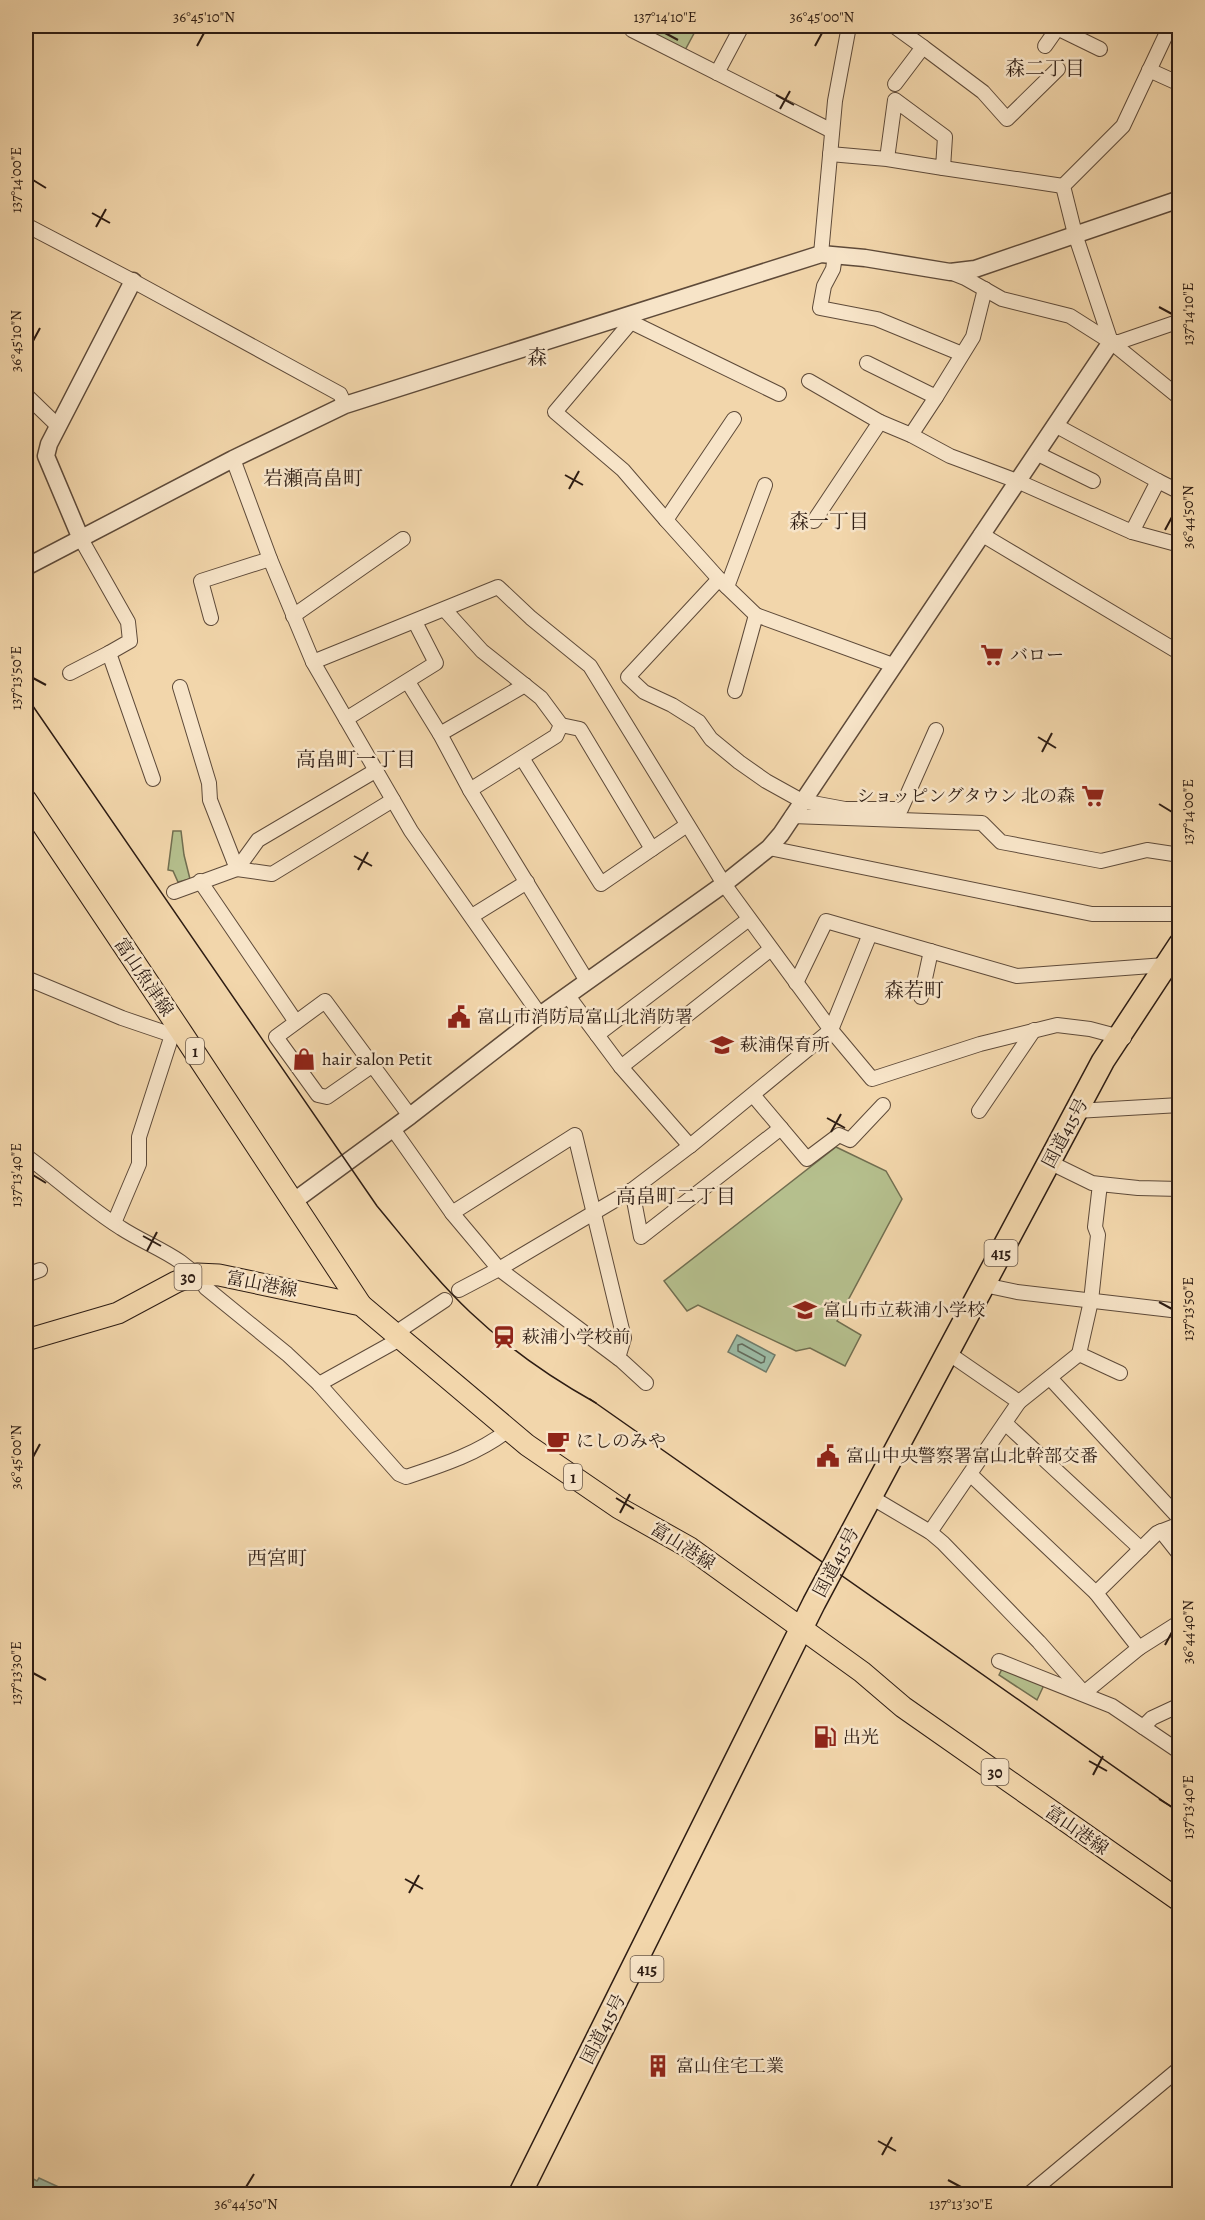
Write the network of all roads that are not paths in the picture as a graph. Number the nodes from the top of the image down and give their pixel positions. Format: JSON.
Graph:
{"nodes":[{"id":1,"x":742,"y":26,"type":"edge"},
{"id":2,"x":849,"y":26,"type":"edge"},
{"id":3,"x":894,"y":26,"type":"edge"},
{"id":4,"x":1170,"y":26,"type":"edge"},
{"id":5,"x":1058,"y":27,"type":"edge"},
{"id":6,"x":632,"y":30,"type":"dead end"},
{"id":7,"x":1045,"y":46,"type":"dead end"},
{"id":8,"x":923,"y":47,"type":"junction"},
{"id":9,"x":1100,"y":49,"type":"dead end"},
{"id":10,"x":1058,"y":69,"type":"dead end"},
{"id":11,"x":1149,"y":70,"type":"junction"},
{"id":12,"x":717,"y":73,"type":"junction"},
{"id":13,"x":895,"y":84,"type":"dead end"},
{"id":14,"x":1179,"y":84,"type":"edge"},
{"id":15,"x":832,"y":131,"type":"junction"},
{"id":16,"x":830,"y":154,"type":"junction"},
{"id":17,"x":887,"y":159,"type":"junction"},
{"id":18,"x":943,"y":168,"type":"junction"},
{"id":19,"x":1063,"y":186,"type":"junction"},
{"id":20,"x":1179,"y":199,"type":"edge"},
{"id":21,"x":26,"y":225,"type":"edge"},
{"id":22,"x":1075,"y":234,"type":"junction"},
{"id":23,"x":828,"y":255,"type":"junction"},
{"id":24,"x":950,"y":272,"type":"junction"},
{"id":25,"x":133,"y":281,"type":"junction"},
{"id":26,"x":985,"y":289,"type":"junction"},
{"id":27,"x":630,"y":319,"type":"junction"},
{"id":28,"x":1179,"y":321,"type":"edge"},
{"id":29,"x":1111,"y":342,"type":"junction"},
{"id":30,"x":962,"y":354,"type":"junction"},
{"id":31,"x":867,"y":363,"type":"dead end"},
{"id":32,"x":809,"y":381,"type":"dead end"},
{"id":33,"x":779,"y":394,"type":"dead end"},
{"id":34,"x":26,"y":395,"type":"edge"},
{"id":35,"x":936,"y":397,"type":"junction"},
{"id":36,"x":1179,"y":398,"type":"edge"},
{"id":37,"x":345,"y":405,"type":"junction"},
{"id":38,"x":734,"y":419,"type":"dead end"},
{"id":39,"x":880,"y":422,"type":"junction"},
{"id":40,"x":1055,"y":425,"type":"junction"},
{"id":41,"x":58,"y":426,"type":"junction"},
{"id":42,"x":911,"y":435,"type":"junction"},
{"id":43,"x":1036,"y":453,"type":"junction"},
{"id":44,"x":233,"y":459,"type":"junction"},
{"id":45,"x":1093,"y":481,"type":"dead end"},
{"id":46,"x":1158,"y":481,"type":"junction"},
{"id":47,"x":1017,"y":482,"type":"junction"},
{"id":48,"x":765,"y":484,"type":"dead end"},
{"id":49,"x":1179,"y":492,"type":"edge"},
{"id":50,"x":666,"y":520,"type":"junction"},
{"id":51,"x":814,"y":521,"type":"dead end"},
{"id":52,"x":1132,"y":532,"type":"junction"},
{"id":53,"x":981,"y":534,"type":"junction"},
{"id":54,"x":81,"y":539,"type":"junction"},
{"id":55,"x":403,"y":539,"type":"dead end"},
{"id":56,"x":1179,"y":545,"type":"edge"},
{"id":57,"x":270,"y":559,"type":"junction"},
{"id":58,"x":26,"y":567,"type":"edge"},
{"id":59,"x":723,"y":583,"type":"junction"},
{"id":60,"x":445,"y":610,"type":"junction"},
{"id":61,"x":756,"y":615,"type":"junction"},
{"id":62,"x":293,"y":616,"type":"junction"},
{"id":63,"x":211,"y":618,"type":"dead end"},
{"id":64,"x":415,"y":622,"type":"junction"},
{"id":65,"x":109,"y":653,"type":"junction"},
{"id":66,"x":1179,"y":653,"type":"edge"},
{"id":67,"x":313,"y":663,"type":"junction"},
{"id":68,"x":893,"y":665,"type":"junction"},
{"id":69,"x":70,"y":673,"type":"dead end"},
{"id":70,"x":408,"y":682,"type":"junction"},
{"id":71,"x":525,"y":685,"type":"junction"},
{"id":72,"x":180,"y":687,"type":"dead end"},
{"id":73,"x":735,"y":691,"type":"dead end"},
{"id":74,"x":346,"y":719,"type":"junction"},
{"id":75,"x":561,"y":726,"type":"junction"},
{"id":76,"x":936,"y":730,"type":"dead end"},
{"id":77,"x":440,"y":734,"type":"junction"},
{"id":78,"x":522,"y":758,"type":"junction"},
{"id":79,"x":375,"y":771,"type":"junction"},
{"id":80,"x":153,"y":779,"type":"dead end"},
{"id":81,"x":470,"y":790,"type":"junction"},
{"id":82,"x":26,"y":800,"type":"edge"},
{"id":83,"x":393,"y":800,"type":"junction"},
{"id":84,"x":802,"y":801,"type":"junction"},
{"id":85,"x":792,"y":816,"type":"junction"},
{"id":86,"x":687,"y":825,"type":"junction"},
{"id":87,"x":769,"y":848,"type":"junction"},
{"id":88,"x":652,"y":849,"type":"junction"},
{"id":89,"x":1179,"y":855,"type":"edge"},
{"id":90,"x":237,"y":869,"type":"junction"},
{"id":91,"x":201,"y":881,"type":"junction"},
{"id":92,"x":527,"y":882,"type":"junction"},
{"id":93,"x":724,"y":884,"type":"junction"},
{"id":94,"x":174,"y":892,"type":"dead end"},
{"id":95,"x":1179,"y":914,"type":"edge"},
{"id":96,"x":472,"y":916,"type":"junction"},
{"id":97,"x":749,"y":919,"type":"junction"},
{"id":98,"x":870,"y":934,"type":"junction"},
{"id":99,"x":1179,"y":944,"type":"edge"},
{"id":100,"x":771,"y":949,"type":"junction"},
{"id":101,"x":931,"y":951,"type":"junction"},
{"id":102,"x":1175,"y":968,"type":"edge"},
{"id":103,"x":26,"y":978,"type":"edge"},
{"id":104,"x":587,"y":981,"type":"junction"},
{"id":105,"x":796,"y":983,"type":"junction"},
{"id":106,"x":568,"y":996,"type":"junction"},
{"id":107,"x":921,"y":997,"type":"dead end"},
{"id":108,"x":540,"y":1016,"type":"junction"},
{"id":109,"x":296,"y":1022,"type":"junction"},
{"id":110,"x":831,"y":1030,"type":"junction"},
{"id":111,"x":1034,"y":1030,"type":"junction"},
{"id":112,"x":177,"y":1034,"type":"junction"},
{"id":113,"x":597,"y":1035,"type":"junction"},
{"id":114,"x":1123,"y":1038,"type":"junction"},
{"id":115,"x":373,"y":1065,"type":"junction"},
{"id":116,"x":621,"y":1067,"type":"junction"},
{"id":117,"x":753,"y":1095,"type":"junction"},
{"id":118,"x":1179,"y":1105,"type":"edge"},
{"id":119,"x":883,"y":1106,"type":"dead end"},
{"id":120,"x":1084,"y":1110,"type":"junction"},
{"id":121,"x":979,"y":1111,"type":"dead end"},
{"id":122,"x":410,"y":1116,"type":"junction"},
{"id":123,"x":781,"y":1128,"type":"junction"},
{"id":124,"x":393,"y":1129,"type":"junction"},
{"id":125,"x":690,"y":1146,"type":"junction"},
{"id":126,"x":26,"y":1156,"type":"edge"},
{"id":127,"x":1055,"y":1165,"type":"junction"},
{"id":128,"x":1100,"y":1184,"type":"junction"},
{"id":129,"x":1179,"y":1189,"type":"edge"},
{"id":130,"x":632,"y":1190,"type":"junction"},
{"id":131,"x":294,"y":1201,"type":"junction"},
{"id":132,"x":452,"y":1213,"type":"junction"},
{"id":133,"x":592,"y":1213,"type":"junction"},
{"id":134,"x":114,"y":1223,"type":"junction"},
{"id":135,"x":499,"y":1269,"type":"junction"},
{"id":136,"x":40,"y":1270,"type":"dead end"},
{"id":137,"x":197,"y":1274,"type":"junction"},
{"id":138,"x":26,"y":1275,"type":"edge"},
{"id":139,"x":991,"y":1286,"type":"junction"},
{"id":140,"x":459,"y":1290,"type":"dead end"},
{"id":141,"x":445,"y":1300,"type":"dead end"},
{"id":142,"x":1091,"y":1301,"type":"junction"},
{"id":143,"x":361,"y":1305,"type":"junction"},
{"id":144,"x":1179,"y":1311,"type":"edge"},
{"id":145,"x":397,"y":1336,"type":"junction"},
{"id":146,"x":26,"y":1341,"type":"edge"},
{"id":147,"x":1079,"y":1354,"type":"junction"},
{"id":148,"x":954,"y":1356,"type":"junction"},
{"id":149,"x":618,"y":1358,"type":"junction"},
{"id":150,"x":1120,"y":1373,"type":"dead end"},
{"id":151,"x":1050,"y":1378,"type":"junction"},
{"id":152,"x":646,"y":1383,"type":"dead end"},
{"id":153,"x":319,"y":1384,"type":"junction"},
{"id":154,"x":1019,"y":1402,"type":"junction"},
{"id":155,"x":1005,"y":1423,"type":"junction"},
{"id":156,"x":507,"y":1431,"type":"junction"},
{"id":157,"x":970,"y":1474,"type":"junction"},
{"id":158,"x":877,"y":1501,"type":"junction"},
{"id":159,"x":1179,"y":1519,"type":"edge"},
{"id":160,"x":1179,"y":1524,"type":"edge"},
{"id":161,"x":1161,"y":1531,"type":"junction"},
{"id":162,"x":930,"y":1532,"type":"junction"},
{"id":163,"x":1141,"y":1549,"type":"junction"},
{"id":164,"x":1179,"y":1555,"type":"edge"},
{"id":165,"x":1096,"y":1593,"type":"junction"},
{"id":166,"x":1179,"y":1622,"type":"edge"},
{"id":167,"x":807,"y":1633,"type":"junction"},
{"id":168,"x":1139,"y":1648,"type":"junction"},
{"id":169,"x":999,"y":1661,"type":"dead end"},
{"id":170,"x":1084,"y":1693,"type":"junction"},
{"id":171,"x":1179,"y":1705,"type":"edge"},
{"id":172,"x":1143,"y":1727,"type":"junction"},
{"id":173,"x":1179,"y":1750,"type":"edge"},
{"id":174,"x":1179,"y":1901,"type":"edge"},
{"id":175,"x":1179,"y":2068,"type":"edge"},
{"id":176,"x":519,"y":2194,"type":"edge"},
{"id":177,"x":535,"y":2194,"type":"edge"},
{"id":178,"x":1029,"y":2194,"type":"edge"}],
"edges":[{"from":1,"to":12,"type":"street"},
{"from":2,"to":15,"type":"street"},
{"from":3,"to":8,"type":"street"},
{"from":4,"to":11,"type":"street"},
{"from":5,"to":7,"type":"street"},
{"from":5,"to":9,"type":"street"},
{"from":6,"to":12,"type":"street"},
{"from":8,"to":10,"type":"street"},
{"from":8,"to":13,"type":"street"},
{"from":11,"to":14,"type":"street"},
{"from":11,"to":19,"type":"street"},
{"from":12,"to":15,"type":"street"},
{"from":15,"to":16,"type":"street"},
{"from":16,"to":17,"type":"street"},
{"from":16,"to":23,"type":"street"},
{"from":17,"to":18,"type":"street"},
{"from":17,"to":18,"type":"street"},
{"from":18,"to":19,"type":"street"},
{"from":19,"to":22,"type":"street"},
{"from":20,"to":22,"type":"street"},
{"from":21,"to":25,"type":"street"},
{"from":22,"to":24,"type":"street"},
{"from":22,"to":29,"type":"street"},
{"from":23,"to":24,"type":"street"},
{"from":23,"to":27,"type":"street"},
{"from":23,"to":30,"type":"street"},
{"from":24,"to":26,"type":"street"},
{"from":25,"to":37,"type":"street"},
{"from":25,"to":41,"type":"street"},
{"from":26,"to":29,"type":"street"},
{"from":26,"to":30,"type":"street"},
{"from":27,"to":33,"type":"street"},
{"from":27,"to":37,"type":"street"},
{"from":27,"to":50,"type":"street"},
{"from":28,"to":29,"type":"street"},
{"from":29,"to":36,"type":"street"},
{"from":29,"to":40,"type":"street"},
{"from":30,"to":35,"type":"street"},
{"from":31,"to":35,"type":"street"},
{"from":32,"to":39,"type":"street"},
{"from":34,"to":41,"type":"street"},
{"from":35,"to":42,"type":"street"},
{"from":37,"to":44,"type":"street"},
{"from":38,"to":50,"type":"street"},
{"from":39,"to":42,"type":"street"},
{"from":39,"to":51,"type":"street"},
{"from":40,"to":43,"type":"street"},
{"from":40,"to":46,"type":"street"},
{"from":41,"to":54,"type":"street"},
{"from":42,"to":47,"type":"street"},
{"from":43,"to":45,"type":"street"},
{"from":43,"to":47,"type":"street"},
{"from":44,"to":54,"type":"street"},
{"from":44,"to":57,"type":"street"},
{"from":46,"to":49,"type":"street"},
{"from":46,"to":52,"type":"street"},
{"from":47,"to":52,"type":"street"},
{"from":47,"to":53,"type":"street"},
{"from":48,"to":59,"type":"street"},
{"from":50,"to":59,"type":"street"},
{"from":52,"to":56,"type":"street"},
{"from":53,"to":66,"type":"street"},
{"from":53,"to":68,"type":"street"},
{"from":54,"to":58,"type":"street"},
{"from":54,"to":65,"type":"street"},
{"from":55,"to":62,"type":"street"},
{"from":57,"to":62,"type":"street"},
{"from":57,"to":63,"type":"street"},
{"from":59,"to":61,"type":"street"},
{"from":59,"to":84,"type":"street"},
{"from":60,"to":64,"type":"street"},
{"from":60,"to":71,"type":"street"},
{"from":60,"to":86,"type":"street"},
{"from":61,"to":68,"type":"street"},
{"from":61,"to":73,"type":"street"},
{"from":62,"to":67,"type":"street"},
{"from":64,"to":67,"type":"street"},
{"from":64,"to":70,"type":"street"},
{"from":65,"to":69,"type":"street"},
{"from":65,"to":80,"type":"street"},
{"from":67,"to":74,"type":"street"},
{"from":68,"to":84,"type":"street"},
{"from":70,"to":74,"type":"street"},
{"from":70,"to":77,"type":"street"},
{"from":71,"to":75,"type":"street"},
{"from":71,"to":77,"type":"street"},
{"from":72,"to":90,"type":"street"},
{"from":74,"to":79,"type":"street"},
{"from":75,"to":78,"type":"street"},
{"from":75,"to":88,"type":"street"},
{"from":76,"to":84,"type":"street"},
{"from":77,"to":81,"type":"street"},
{"from":78,"to":81,"type":"street"},
{"from":78,"to":88,"type":"street"},
{"from":79,"to":83,"type":"street"},
{"from":79,"to":90,"type":"street"},
{"from":81,"to":92,"type":"street"},
{"from":82,"to":112,"type":"main road","name":"富山魚津線","number":"1"},
{"from":83,"to":90,"type":"street"},
{"from":83,"to":96,"type":"street"},
{"from":84,"to":85,"type":"street"},
{"from":85,"to":87,"type":"street"},
{"from":85,"to":89,"type":"street"},
{"from":86,"to":88,"type":"street"},
{"from":86,"to":93,"type":"street"},
{"from":87,"to":93,"type":"street"},
{"from":87,"to":95,"type":"street"},
{"from":90,"to":91,"type":"street"},
{"from":91,"to":94,"type":"street"},
{"from":91,"to":109,"type":"street"},
{"from":92,"to":96,"type":"street"},
{"from":92,"to":104,"type":"street"},
{"from":93,"to":97,"type":"street"},
{"from":93,"to":104,"type":"street"},
{"from":96,"to":108,"type":"street"},
{"from":97,"to":100,"type":"street"},
{"from":97,"to":113,"type":"street"},
{"from":98,"to":101,"type":"street"},
{"from":98,"to":105,"type":"street"},
{"from":98,"to":110,"type":"street"},
{"from":99,"to":102,"type":"highway","name":"国道415号","number":"415"},
{"from":100,"to":105,"type":"street"},
{"from":100,"to":116,"type":"street"},
{"from":101,"to":102,"type":"street"},
{"from":101,"to":107,"type":"street"},
{"from":102,"to":114,"type":"highway","name":"国道415号","number":"415"},
{"from":103,"to":112,"type":"street"},
{"from":104,"to":106,"type":"street"},
{"from":105,"to":110,"type":"street"},
{"from":106,"to":108,"type":"street"},
{"from":106,"to":113,"type":"street"},
{"from":108,"to":122,"type":"street"},
{"from":109,"to":115,"type":"street"},
{"from":109,"to":115,"type":"street"},
{"from":110,"to":111,"type":"street"},
{"from":110,"to":117,"type":"street"},
{"from":111,"to":114,"type":"street"},
{"from":111,"to":121,"type":"street"},
{"from":112,"to":131,"type":"main road","name":"富山魚津線","number":"1"},
{"from":112,"to":134,"type":"street"},
{"from":113,"to":116,"type":"street"},
{"from":114,"to":120,"type":"highway","name":"国道415号","number":"415"},
{"from":115,"to":122,"type":"street"},
{"from":116,"to":125,"type":"street"},
{"from":117,"to":123,"type":"street"},
{"from":117,"to":125,"type":"street"},
{"from":118,"to":120,"type":"street"},
{"from":119,"to":123,"type":"street"},
{"from":120,"to":127,"type":"highway","name":"国道415号","number":"415"},
{"from":122,"to":124,"type":"street"},
{"from":123,"to":130,"type":"street"},
{"from":124,"to":131,"type":"street"},
{"from":124,"to":132,"type":"street"},
{"from":125,"to":130,"type":"street"},
{"from":126,"to":134,"type":"street"},
{"from":127,"to":128,"type":"street"},
{"from":127,"to":139,"type":"highway","name":"国道415号","number":"415"},
{"from":128,"to":129,"type":"street"},
{"from":128,"to":142,"type":"street"},
{"from":130,"to":133,"type":"street"},
{"from":131,"to":143,"type":"main road","name":"富山魚津線","number":"1"},
{"from":132,"to":133,"type":"street"},
{"from":132,"to":135,"type":"street"},
{"from":133,"to":135,"type":"street"},
{"from":133,"to":149,"type":"street"},
{"from":134,"to":137,"type":"street"},
{"from":135,"to":140,"type":"street"},
{"from":135,"to":149,"type":"street"},
{"from":136,"to":138,"type":"street"},
{"from":137,"to":143,"type":"main road","name":"富山港線","number":"30"},
{"from":137,"to":146,"type":"main road","name":"富山港線","number":"30"},
{"from":137,"to":153,"type":"street"},
{"from":139,"to":142,"type":"street"},
{"from":139,"to":148,"type":"highway","name":"国道415号","number":"415"},
{"from":141,"to":145,"type":"street"},
{"from":142,"to":144,"type":"street"},
{"from":142,"to":147,"type":"street"},
{"from":143,"to":145,"type":"main road","name":"富山港線","number":"1"},
{"from":145,"to":153,"type":"street"},
{"from":145,"to":156,"type":"main road","name":"富山港線","number":"1"},
{"from":147,"to":150,"type":"street"},
{"from":147,"to":151,"type":"street"},
{"from":148,"to":154,"type":"street"},
{"from":148,"to":158,"type":"highway","name":"国道415号","number":"415"},
{"from":149,"to":152,"type":"street"},
{"from":151,"to":154,"type":"street"},
{"from":151,"to":159,"type":"street"},
{"from":153,"to":156,"type":"street"},
{"from":154,"to":155,"type":"street"},
{"from":155,"to":157,"type":"street"},
{"from":155,"to":163,"type":"street"},
{"from":156,"to":167,"type":"main road","name":"富山港線","number":"1"},
{"from":157,"to":162,"type":"street"},
{"from":157,"to":165,"type":"street"},
{"from":158,"to":162,"type":"street"},
{"from":158,"to":167,"type":"highway","name":"国道415号","number":"415"},
{"from":160,"to":161,"type":"street"},
{"from":161,"to":163,"type":"street"},
{"from":161,"to":164,"type":"street"},
{"from":162,"to":170,"type":"street"},
{"from":163,"to":165,"type":"street"},
{"from":165,"to":168,"type":"street"},
{"from":166,"to":168,"type":"street"},
{"from":167,"to":174,"type":"main road","name":"富山港線","number":"30"},
{"from":167,"to":176,"type":"highway","name":"国道415号","number":"415"},
{"from":167,"to":177,"type":"highway","name":"国道415号","number":"415"},
{"from":168,"to":170,"type":"street"},
{"from":169,"to":170,"type":"street"},
{"from":170,"to":172,"type":"street"},
{"from":171,"to":172,"type":"street"},
{"from":172,"to":173,"type":"street"},
{"from":175,"to":178,"type":"street"}]}
